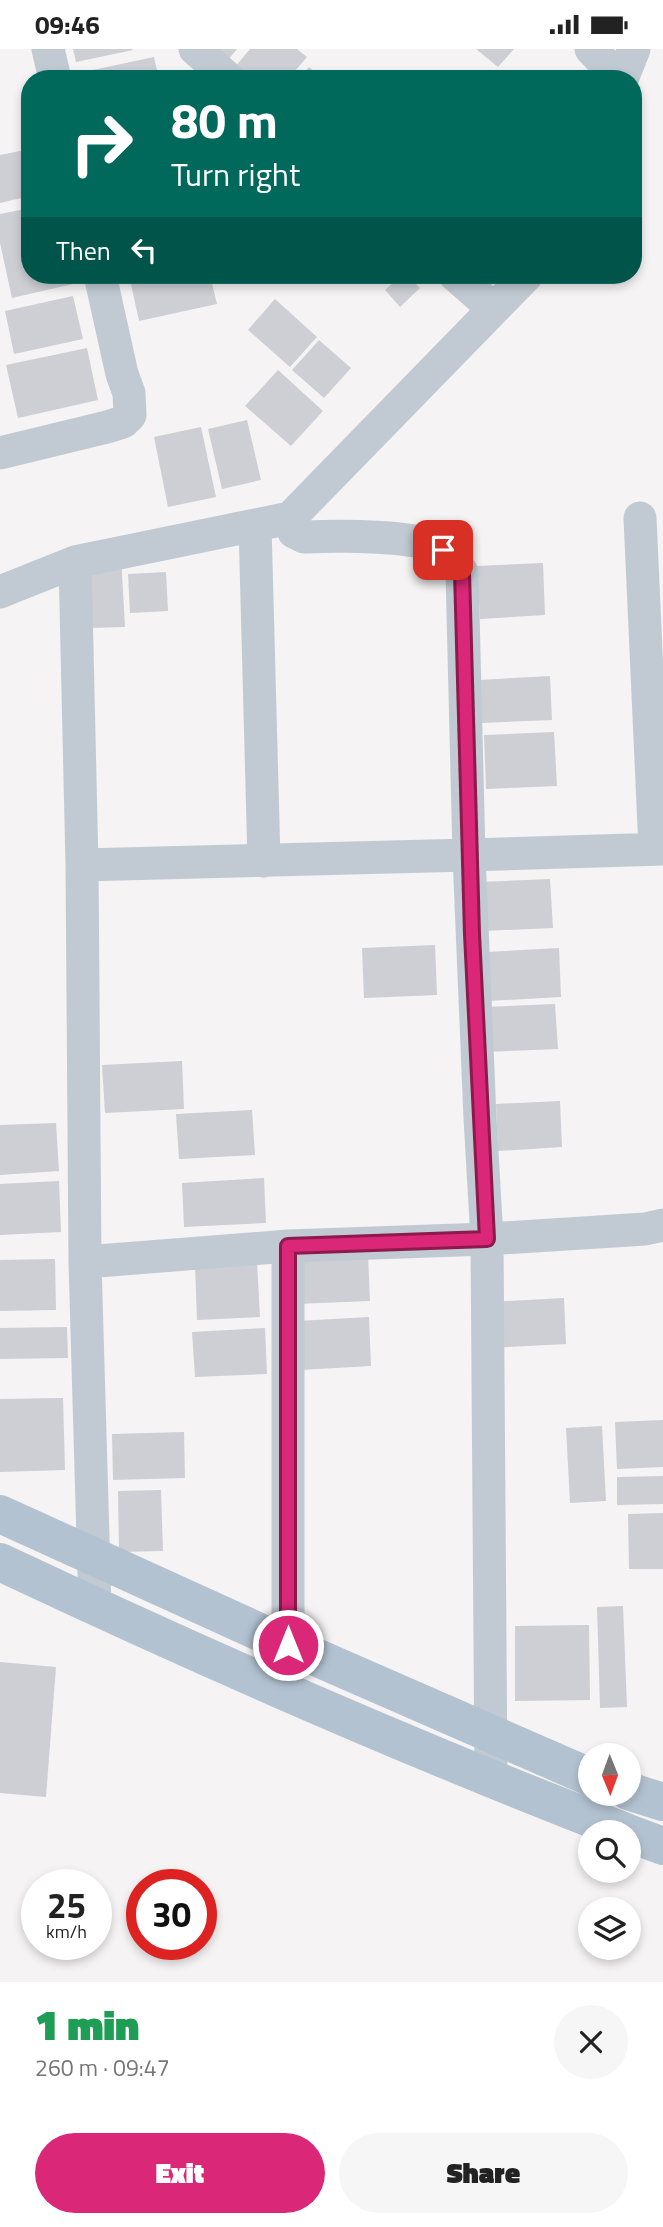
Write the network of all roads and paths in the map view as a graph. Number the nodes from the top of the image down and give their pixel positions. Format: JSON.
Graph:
{"nodes":[{"id":1,"x":48,"y":49,"type":"edge"},
{"id":2,"x":195,"y":49,"type":"edge"},
{"id":3,"x":591,"y":49,"type":"edge"},
{"id":4,"x":634,"y":49,"type":"edge"},
{"id":5,"x":53,"y":70,"type":"edge"},
{"id":6,"x":219,"y":70,"type":"edge"},
{"id":7,"x":612,"y":70,"type":"edge"},
{"id":8,"x":625,"y":70,"type":"edge"},
{"id":9,"x":102,"y":284,"type":"edge"},
{"id":10,"x":465,"y":284,"type":"edge"},
{"id":11,"x":518,"y":284,"type":"edge"},
{"id":12,"x":494,"y":309,"type":"junction"},
{"id":13,"x":0,"y":453,"type":"edge"},
{"id":14,"x":640,"y":517,"type":"dead end"},
{"id":15,"x":290,"y":518,"type":"junction"},
{"id":16,"x":255,"y":525,"type":"junction"},
{"id":17,"x":75,"y":562,"type":"junction"},
{"id":18,"x":0,"y":592,"type":"edge"},
{"id":19,"x":659,"y":849,"type":"edge"},
{"id":20,"x":470,"y":855,"type":"junction"},
{"id":21,"x":264,"y":861,"type":"junction"},
{"id":22,"x":82,"y":865,"type":"junction"},
{"id":23,"x":663,"y":1225,"type":"edge"},
{"id":24,"x":487,"y":1239,"type":"junction"},
{"id":25,"x":288,"y":1246,"type":"junction"},
{"id":26,"x":85,"y":1262,"type":"junction"},
{"id":27,"x":0,"y":1514,"type":"edge"},
{"id":28,"x":94,"y":1558,"type":"junction"},
{"id":29,"x":0,"y":1562,"type":"edge"},
{"id":30,"x":95,"y":1607,"type":"junction"},
{"id":31,"x":288,"y":1645,"type":"junction"},
{"id":32,"x":491,"y":1734,"type":"junction"},
{"id":33,"x":578,"y":1772,"type":"edge"},
{"id":34,"x":491,"y":1780,"type":"junction"},
{"id":35,"x":641,"y":1795,"type":"edge"},
{"id":36,"x":663,"y":1802,"type":"edge"},
{"id":37,"x":594,"y":1820,"type":"edge"},
{"id":38,"x":641,"y":1838,"type":"edge"},
{"id":39,"x":663,"y":1846,"type":"edge"}],
"edges":[{"from":1,"to":5,"type":"street"},
{"from":2,"to":6,"type":"street"},
{"from":3,"to":7,"type":"street"},
{"from":4,"to":8,"type":"street"},
{"from":9,"to":13,"type":"street"},
{"from":10,"to":12,"type":"street"},
{"from":11,"to":12,"type":"street"},
{"from":12,"to":15,"type":"street"},
{"from":14,"to":19,"type":"street"},
{"from":15,"to":16,"type":"street"},
{"from":15,"to":20,"type":"street"},
{"from":16,"to":17,"type":"street"},
{"from":16,"to":21,"type":"street"},
{"from":17,"to":18,"type":"street"},
{"from":17,"to":22,"type":"street"},
{"from":19,"to":20,"type":"street"},
{"from":20,"to":21,"type":"street"},
{"from":20,"to":24,"type":"street"},
{"from":21,"to":22,"type":"street"},
{"from":22,"to":26,"type":"street"},
{"from":23,"to":24,"type":"street"},
{"from":24,"to":25,"type":"street"},
{"from":24,"to":32,"type":"street"},
{"from":25,"to":26,"type":"street"},
{"from":25,"to":31,"type":"street"},
{"from":26,"to":28,"type":"street"},
{"from":27,"to":28,"type":"main road"},
{"from":28,"to":30,"type":"street"},
{"from":28,"to":31,"type":"main road"},
{"from":29,"to":30,"type":"main road"},
{"from":30,"to":34,"type":"main road"},
{"from":31,"to":32,"type":"main road"},
{"from":32,"to":33,"type":"main road"},
{"from":32,"to":34,"type":"street"},
{"from":34,"to":37,"type":"main road"},
{"from":35,"to":36,"type":"main road"},
{"from":38,"to":39,"type":"main road"}]}
